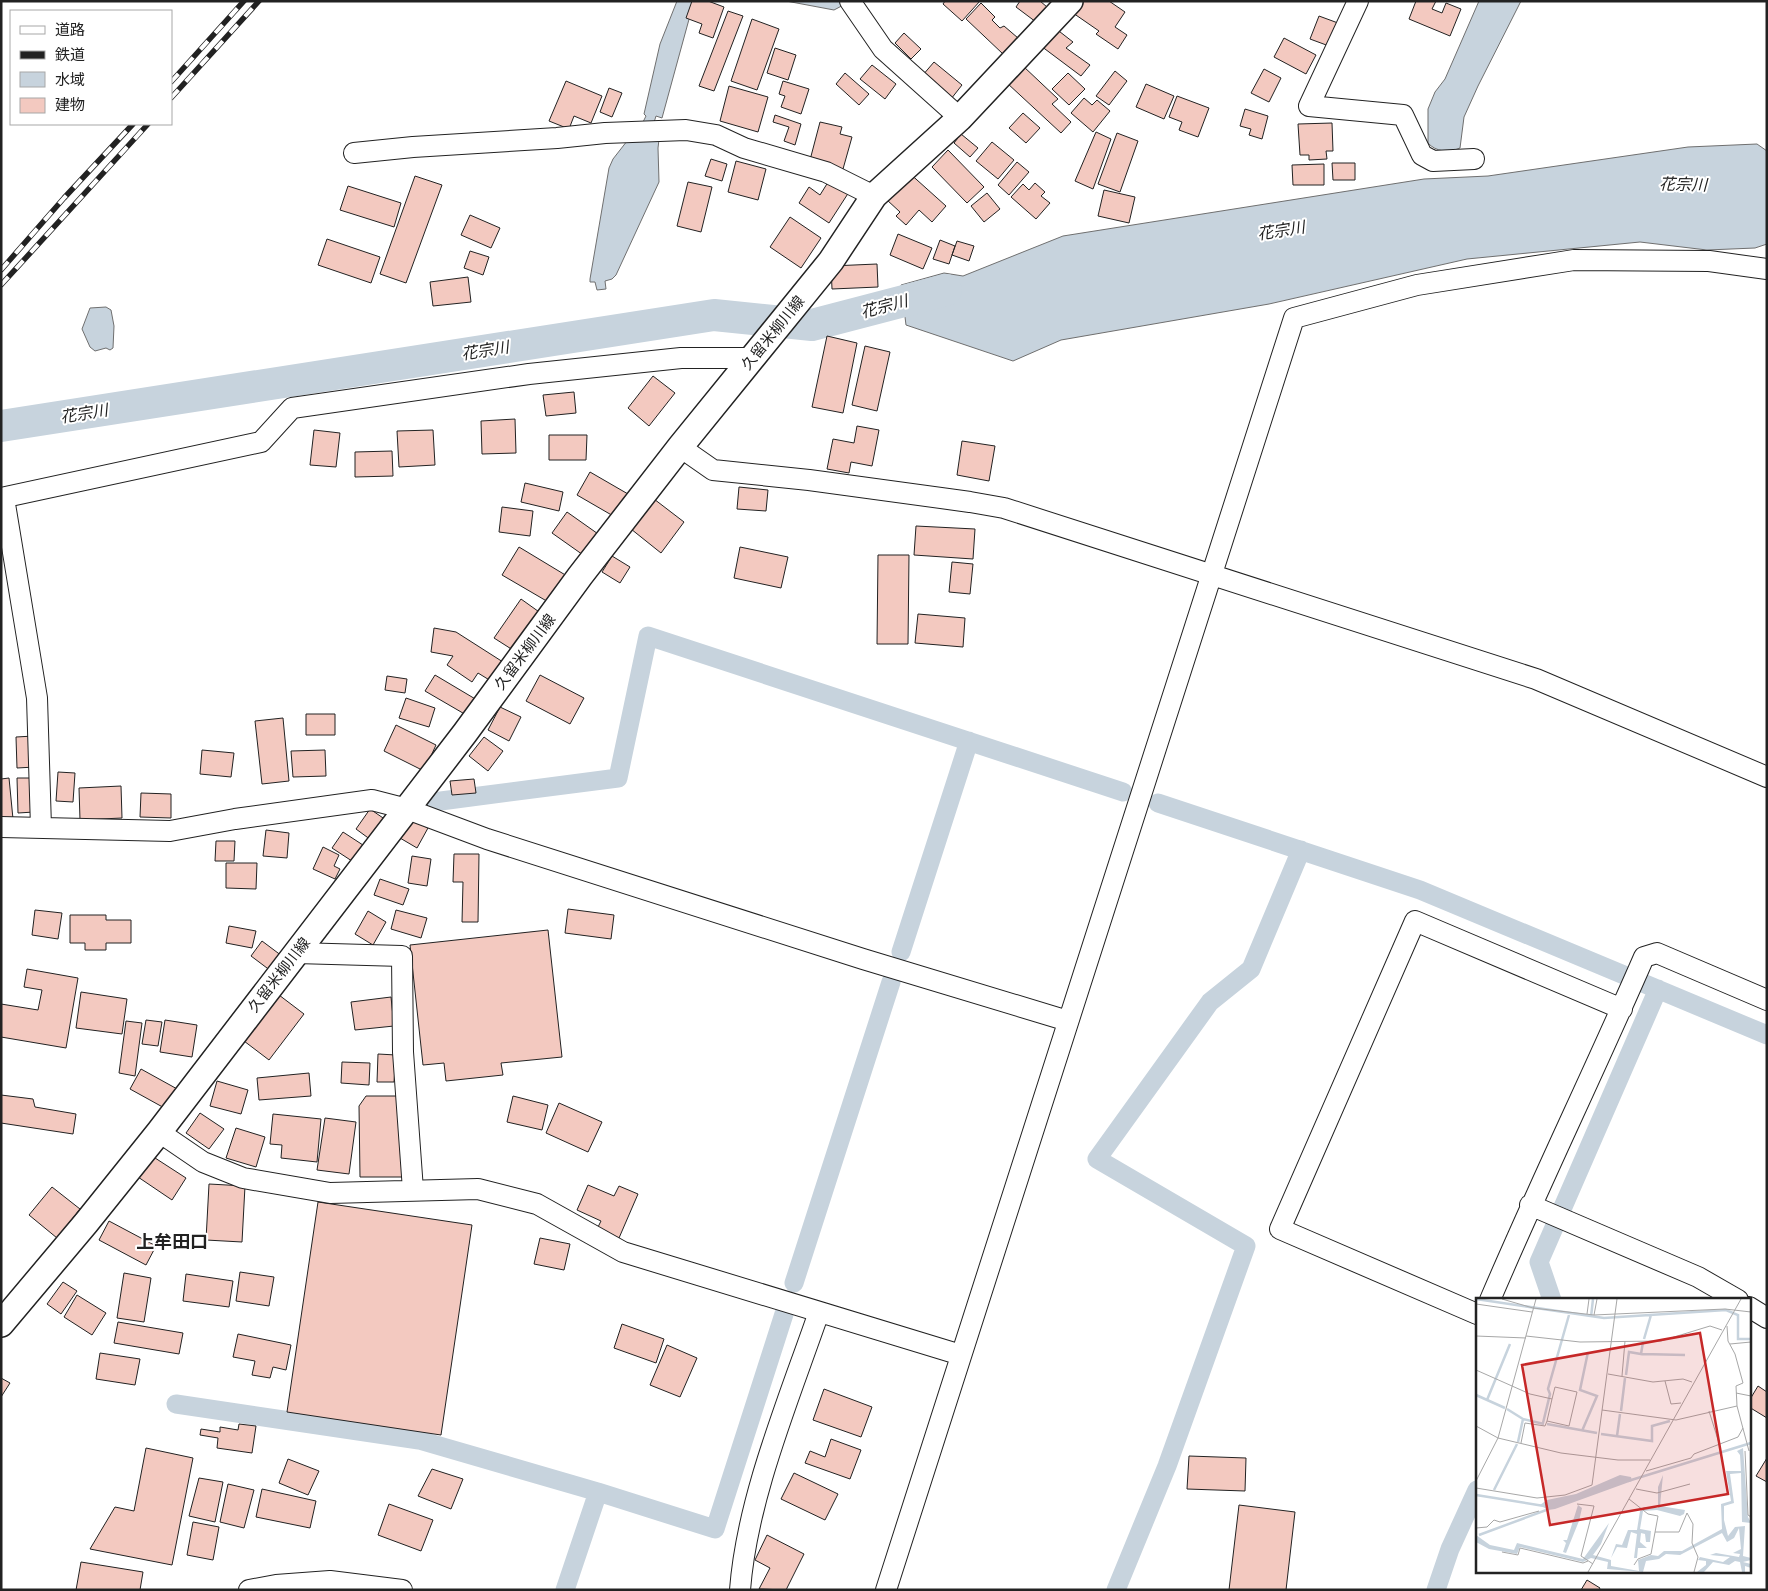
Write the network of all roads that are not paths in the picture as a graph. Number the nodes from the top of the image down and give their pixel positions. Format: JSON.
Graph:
{"nodes":[{"id":1,"x":850,"y":1,"type":"edge"},
{"id":2,"x":1070,"y":1,"type":"edge"},
{"id":3,"x":1358,"y":1,"type":"edge"},
{"id":4,"x":960,"y":118,"type":"junction"},
{"id":5,"x":354,"y":153,"type":"dead end"},
{"id":6,"x":1474,"y":159,"type":"dead end"},
{"id":7,"x":874,"y":196,"type":"junction"},
{"id":8,"x":1767,"y":269,"type":"edge"},
{"id":9,"x":760,"y":349,"type":"junction"},
{"id":10,"x":680,"y":447,"type":"junction"},
{"id":11,"x":3,"y":498,"type":"edge"},
{"id":12,"x":1212,"y":574,"type":"junction"},
{"id":13,"x":1767,"y":777,"type":"edge"},
{"id":14,"x":407,"y":809,"type":"junction"},
{"id":15,"x":1,"y":827,"type":"edge"},
{"id":16,"x":41,"y":827,"type":"junction"},
{"id":17,"x":296,"y":953,"type":"junction"},
{"id":18,"x":1767,"y":1000,"type":"edge"},
{"id":19,"x":1622,"y":1009,"type":"junction"},
{"id":20,"x":1068,"y":1021,"type":"junction"},
{"id":21,"x":159,"y":1132,"type":"junction"},
{"id":22,"x":413,"y":1190,"type":"junction"},
{"id":23,"x":1530,"y":1205,"type":"junction"},
{"id":24,"x":1491,"y":1298,"type":"edge"},
{"id":25,"x":1735,"y":1298,"type":"edge"},
{"id":26,"x":1750,"y":1308,"type":"edge"},
{"id":27,"x":819,"y":1312,"type":"junction"},
{"id":28,"x":1476,"y":1314,"type":"edge"},
{"id":29,"x":1767,"y":1318,"type":"edge"},
{"id":30,"x":1,"y":1324,"type":"edge"},
{"id":31,"x":961,"y":1355,"type":"junction"},
{"id":32,"x":249,"y":1590,"type":"edge"},
{"id":33,"x":402,"y":1590,"type":"edge"},
{"id":34,"x":740,"y":1590,"type":"edge"},
{"id":35,"x":886,"y":1590,"type":"edge"}],
"edges":[{"from":1,"to":4,"type":"street"},
{"from":2,"to":4,"type":"main road","name":"久留米柳川線"},
{"from":3,"to":6,"type":"street"},
{"from":4,"to":7,"type":"main road","name":"久留米柳川線"},
{"from":5,"to":7,"type":"street"},
{"from":7,"to":9,"type":"main road","name":"久留米柳川線"},
{"from":8,"to":12,"type":"street"},
{"from":9,"to":10,"type":"main road","name":"久留米柳川線"},
{"from":9,"to":11,"type":"street"},
{"from":10,"to":12,"type":"street"},
{"from":10,"to":14,"type":"main road","name":"久留米柳川線"},
{"from":11,"to":16,"type":"street"},
{"from":12,"to":13,"type":"street"},
{"from":12,"to":20,"type":"street"},
{"from":14,"to":16,"type":"street"},
{"from":14,"to":17,"type":"main road","name":"久留米柳川線"},
{"from":14,"to":20,"type":"street"},
{"from":15,"to":16,"type":"street"},
{"from":17,"to":21,"type":"main road","name":"久留米柳川線"},
{"from":17,"to":22,"type":"street"},
{"from":18,"to":19,"type":"street"},
{"from":19,"to":23,"type":"street"},
{"from":19,"to":28,"type":"street"},
{"from":20,"to":31,"type":"street"},
{"from":21,"to":22,"type":"street"},
{"from":21,"to":30,"type":"main road","name":"久留米柳川線"},
{"from":22,"to":27,"type":"street"},
{"from":23,"to":24,"type":"street"},
{"from":23,"to":25,"type":"street"},
{"from":26,"to":29,"type":"street"},
{"from":27,"to":31,"type":"street"},
{"from":27,"to":34,"type":"street"},
{"from":31,"to":35,"type":"street"},
{"from":32,"to":33,"type":"street"}]}
